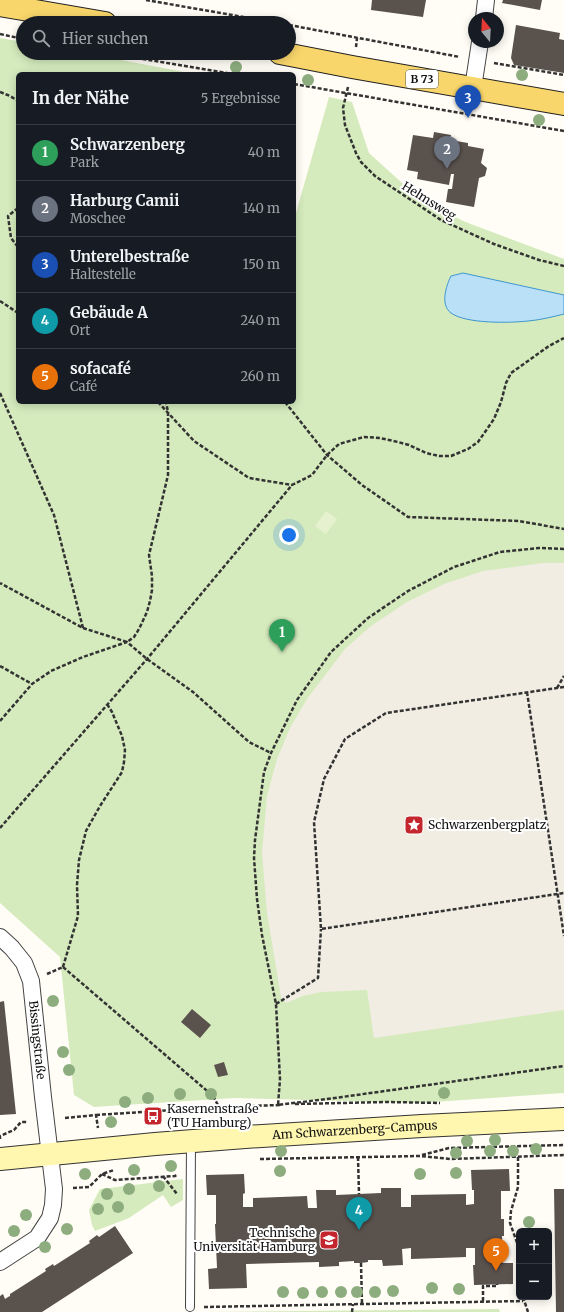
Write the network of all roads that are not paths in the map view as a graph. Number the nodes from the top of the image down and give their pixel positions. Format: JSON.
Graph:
{"nodes":[{"id":1,"x":486,"y":0,"type":"edge"},
{"id":2,"x":0,"y":5,"type":"edge"},
{"id":3,"x":485,"y":12,"type":"edge"},
{"id":4,"x":74,"y":16,"type":"edge"},
{"id":5,"x":479,"y":48,"type":"edge"},
{"id":6,"x":296,"y":56,"type":"edge"},
{"id":7,"x":473,"y":88,"type":"junction"},
{"id":8,"x":564,"y":104,"type":"edge"},
{"id":9,"x":0,"y":936,"type":"edge"},
{"id":10,"x":564,"y":1119,"type":"edge"},
{"id":11,"x":191,"y":1141,"type":"junction"},
{"id":12,"x":50,"y":1154,"type":"junction"},
{"id":13,"x":0,"y":1159,"type":"edge"},
{"id":14,"x":0,"y":1262,"type":"edge"},
{"id":15,"x":190,"y":1307,"type":"road end"}],
"edges":[{"from":1,"to":3,"type":"street"},
{"from":2,"to":4,"type":"main road"},
{"from":5,"to":7,"type":"street"},
{"from":6,"to":7,"type":"main road","number":"B 73"},
{"from":7,"to":8,"type":"main road","number":"B 73"},
{"from":9,"to":12,"type":"street","name":"Bissingstraße"},
{"from":10,"to":11,"type":"street","name":"Am Schwarzenberg-Campus"},
{"from":11,"to":12,"type":"street","name":"Am Schwarzenberg-Campus"},
{"from":11,"to":15,"type":"lane"},
{"from":12,"to":13,"type":"street","name":"Am Schwarzenberg-Campus"},
{"from":12,"to":14,"type":"street","name":"Bissingstraße"}]}
